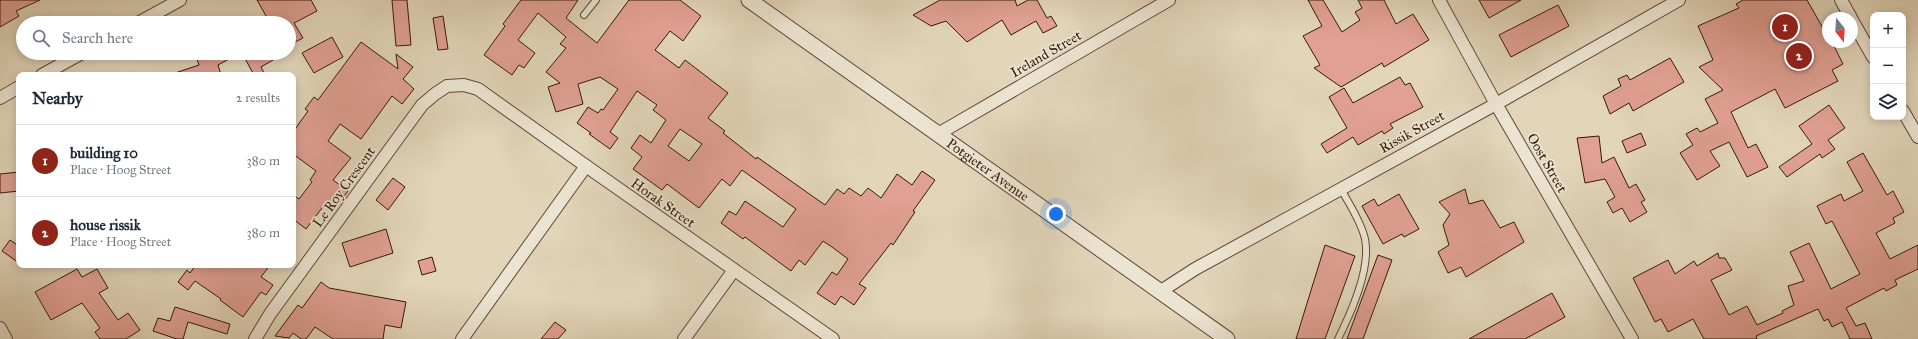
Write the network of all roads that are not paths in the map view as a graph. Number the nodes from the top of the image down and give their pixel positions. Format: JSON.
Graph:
{"nodes":[{"id":1,"x":180,"y":0,"type":"edge"},
{"id":2,"x":596,"y":0,"type":"edge"},
{"id":3,"x":749,"y":0,"type":"edge"},
{"id":4,"x":1169,"y":0,"type":"edge"},
{"id":5,"x":1439,"y":0,"type":"edge"},
{"id":6,"x":1679,"y":0,"type":"edge"},
{"id":7,"x":1841,"y":0,"type":"edge"},
{"id":8,"x":1847,"y":12,"type":"edge"},
{"id":9,"x":584,"y":15,"type":"dead end"},
{"id":10,"x":151,"y":16,"type":"edge"},
{"id":11,"x":1858,"y":31,"type":"edge"},
{"id":12,"x":1870,"y":52,"type":"edge"},
{"id":13,"x":69,"y":60,"type":"edge"},
{"id":14,"x":47,"y":72,"type":"edge"},
{"id":15,"x":478,"y":89,"type":"joint"},
{"id":16,"x":16,"y":90,"type":"edge"},
{"id":17,"x":0,"y":98,"type":"edge"},
{"id":18,"x":1496,"y":104,"type":"junction"},
{"id":19,"x":1906,"y":115,"type":"edge"},
{"id":20,"x":938,"y":134,"type":"junction"},
{"id":21,"x":1918,"y":137,"type":"edge"},
{"id":22,"x":586,"y":166,"type":"junction"},
{"id":23,"x":1341,"y":189,"type":"junction"},
{"id":24,"x":734,"y":270,"type":"junction"},
{"id":25,"x":1161,"y":291,"type":"junction"},
{"id":26,"x":0,"y":328,"type":"edge"},
{"id":27,"x":6,"y":339,"type":"edge"},
{"id":28,"x":255,"y":339,"type":"edge"},
{"id":29,"x":462,"y":339,"type":"edge"},
{"id":30,"x":684,"y":339,"type":"edge"},
{"id":31,"x":833,"y":339,"type":"edge"},
{"id":32,"x":1227,"y":339,"type":"edge"},
{"id":33,"x":1338,"y":339,"type":"edge"},
{"id":34,"x":1632,"y":339,"type":"edge"}],
"edges":[{"from":1,"to":10,"type":"street"},
{"from":2,"to":9,"type":"lane"},
{"from":3,"to":20,"type":"street","name":"Potgieter Avenue"},
{"from":4,"to":20,"type":"street","name":"Ireland Street"},
{"from":5,"to":18,"type":"street","name":"Oost Street"},
{"from":6,"to":18,"type":"street","name":"Rissik Street"},
{"from":7,"to":8,"type":"street"},
{"from":11,"to":12,"type":"street"},
{"from":13,"to":14,"type":"street"},
{"from":15,"to":22,"type":"street","name":"Horak Street"},
{"from":15,"to":28,"type":"street","name":"Le Roy Crescent"},
{"from":16,"to":17,"type":"street"},
{"from":18,"to":23,"type":"street","name":"Rissik Street"},
{"from":18,"to":34,"type":"street","name":"Oost Street"},
{"from":19,"to":21,"type":"street"},
{"from":20,"to":25,"type":"street","name":"Potgieter Avenue"},
{"from":22,"to":24,"type":"street","name":"Horak Street"},
{"from":22,"to":29,"type":"street"},
{"from":23,"to":25,"type":"street","name":"Rissik Street"},
{"from":23,"to":33,"type":"lane"},
{"from":24,"to":30,"type":"street"},
{"from":24,"to":31,"type":"street","name":"Horak Street"},
{"from":25,"to":32,"type":"street","name":"Potgieter Avenue"},
{"from":26,"to":27,"type":"street"}]}
